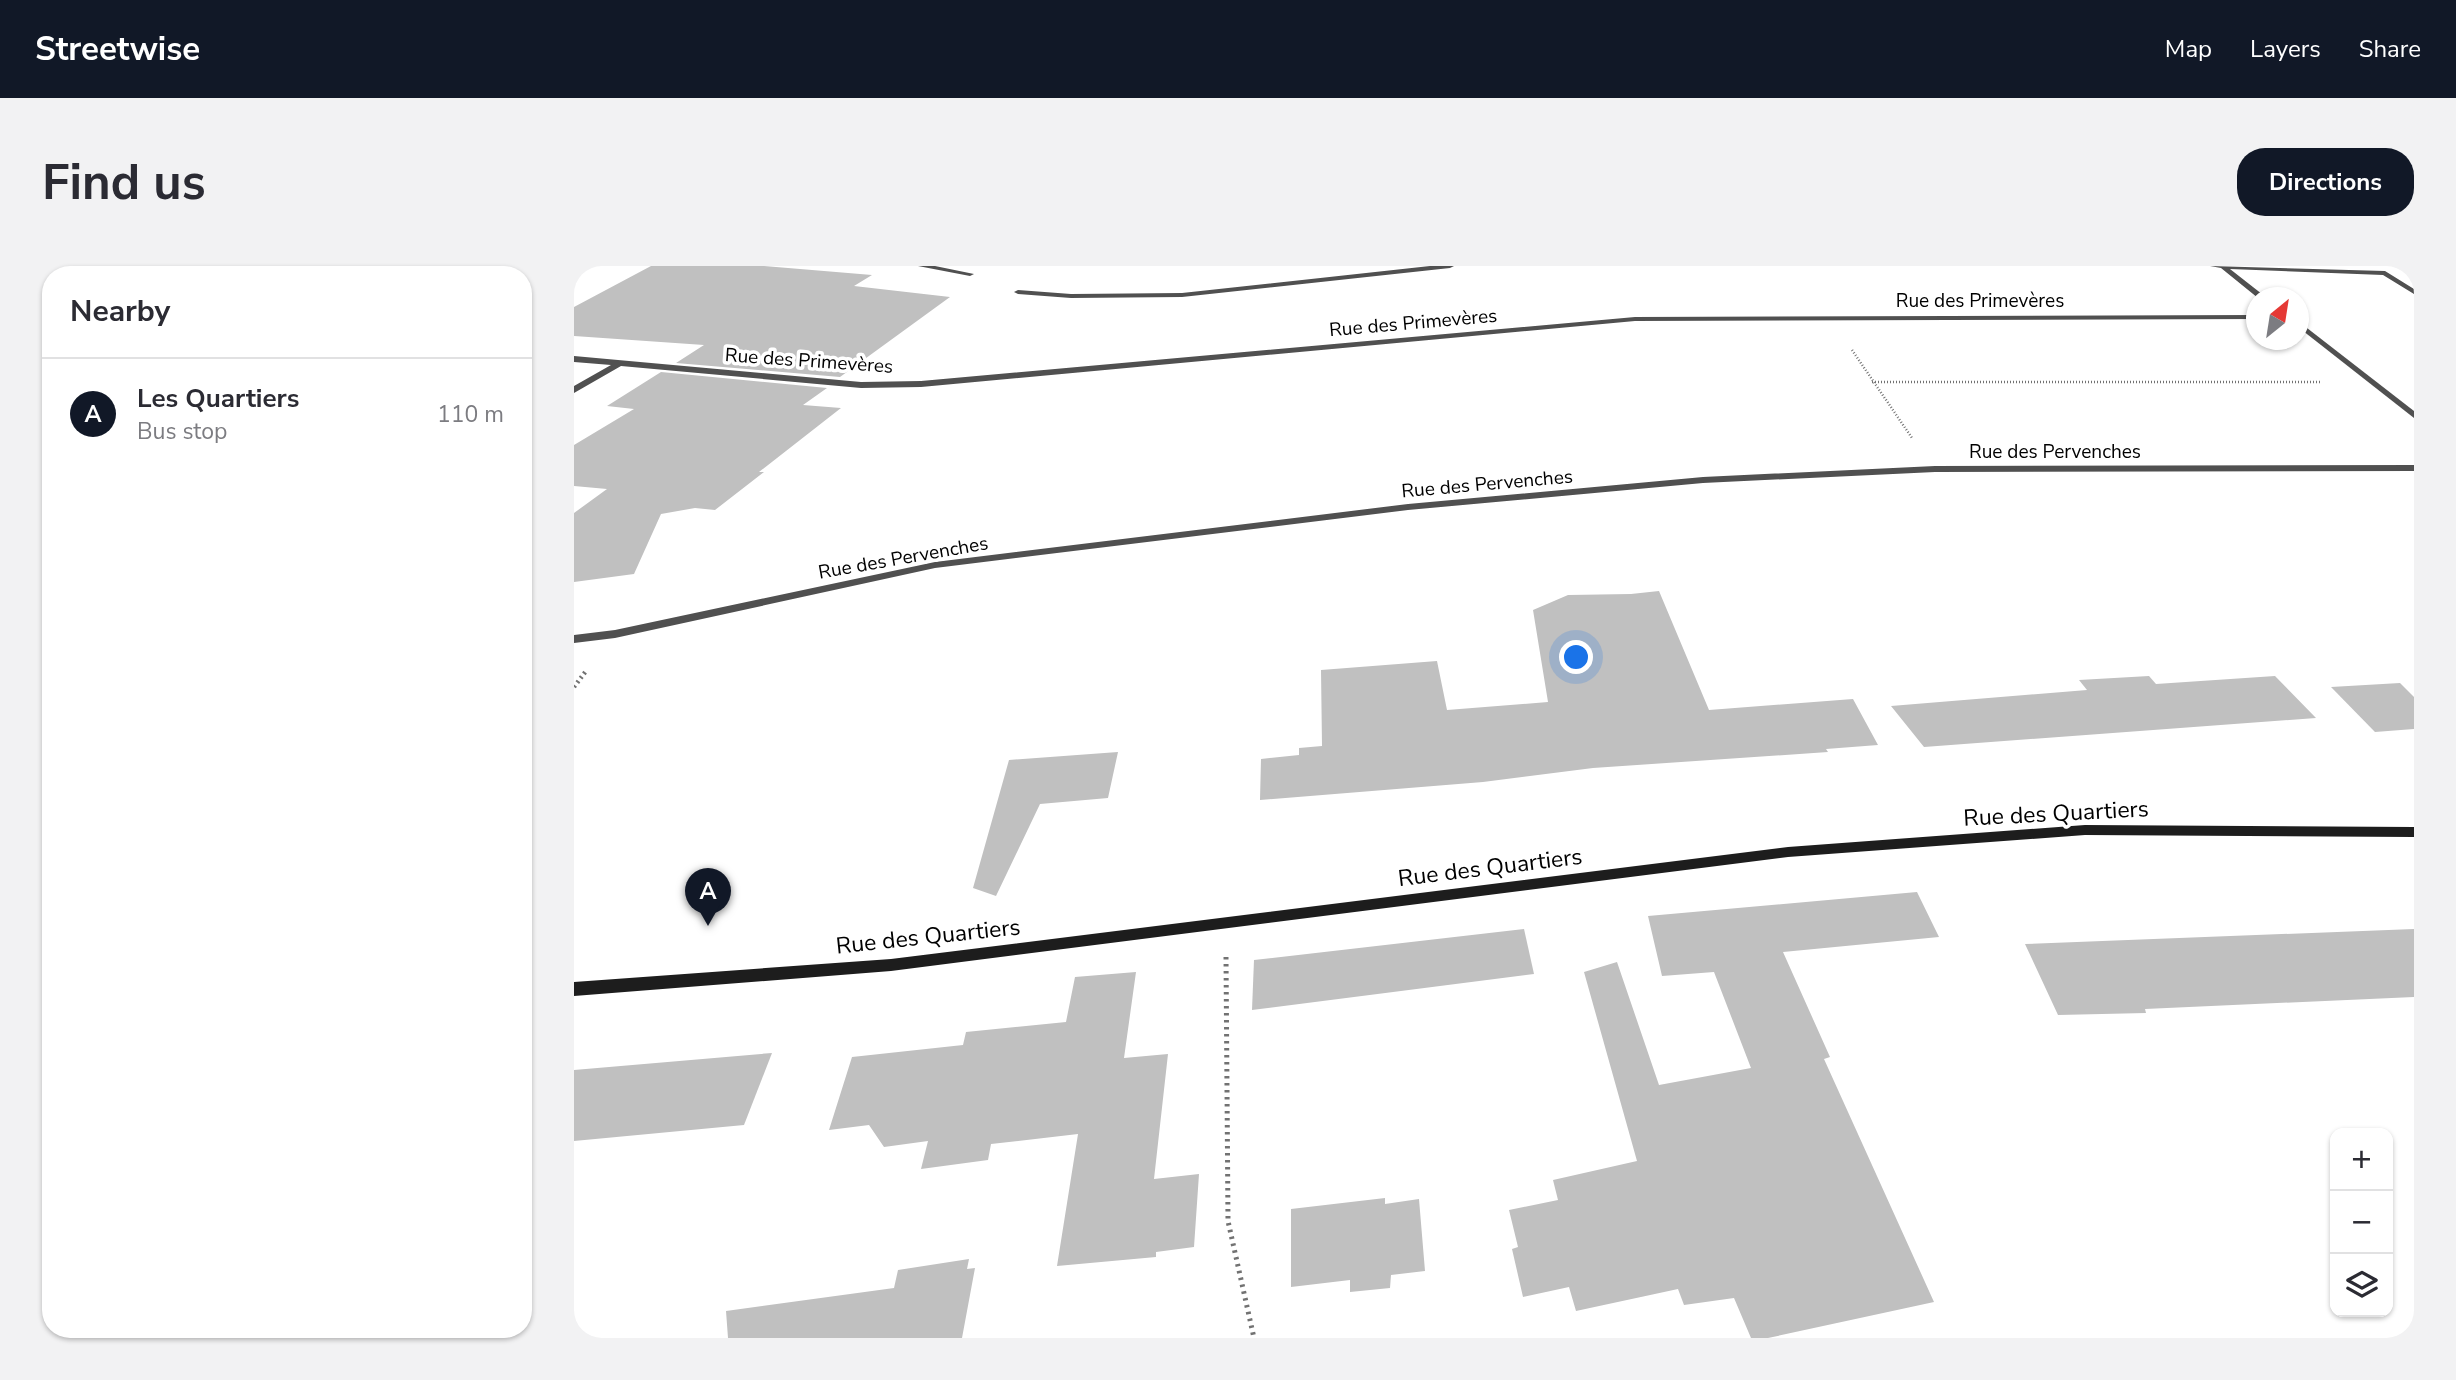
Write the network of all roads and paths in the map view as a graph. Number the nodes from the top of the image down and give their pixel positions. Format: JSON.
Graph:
{"nodes":[{"id":1,"x":922,"y":266,"type":"edge"},
{"id":2,"x":1450,"y":266,"type":"edge"},
{"id":3,"x":2214,"y":266,"type":"edge"},
{"id":4,"x":2224,"y":268,"type":"junction"},
{"id":5,"x":970,"y":274,"type":"dead end"},
{"id":6,"x":2249,"y":287,"type":"edge"},
{"id":7,"x":1018,"y":292,"type":"dead end"},
{"id":8,"x":2414,"y":292,"type":"edge"},
{"id":9,"x":1830,"y":317,"type":"junction"},
{"id":10,"x":2246,"y":317,"type":"edge"},
{"id":11,"x":2309,"y":332,"type":"edge"},
{"id":12,"x":574,"y":359,"type":"edge"},
{"id":13,"x":620,"y":363,"type":"junction"},
{"id":14,"x":1872,"y":382,"type":"junction"},
{"id":15,"x":2372,"y":382,"type":"junction"},
{"id":16,"x":574,"y":390,"type":"edge"},
{"id":17,"x":2414,"y":415,"type":"edge"},
{"id":18,"x":2414,"y":468,"type":"edge"},
{"id":19,"x":1935,"y":469,"type":"junction"},
{"id":20,"x":574,"y":639,"type":"edge"},
{"id":21,"x":2414,"y":832,"type":"edge"},
{"id":22,"x":1226,"y":923,"type":"junction"},
{"id":23,"x":574,"y":989,"type":"edge"},
{"id":24,"x":1254,"y":1338,"type":"edge"}],
"edges":[{"from":1,"to":5,"type":"street"},
{"from":2,"to":7,"type":"street"},
{"from":3,"to":4,"type":"street"},
{"from":4,"to":6,"type":"street"},
{"from":4,"to":8,"type":"street"},
{"from":9,"to":10,"type":"street","name":"Rue des Primevères"},
{"from":9,"to":13,"type":"street","name":"Rue des Primevères"},
{"from":9,"to":14,"type":"path"},
{"from":11,"to":15,"type":"street"},
{"from":12,"to":13,"type":"street","name":"Rue des Primevères"},
{"from":13,"to":16,"type":"street"},
{"from":14,"to":15,"type":"path"},
{"from":14,"to":19,"type":"path"},
{"from":15,"to":17,"type":"street"},
{"from":18,"to":19,"type":"street","name":"Rue des Pervenches"},
{"from":19,"to":20,"type":"street","name":"Rue des Pervenches"},
{"from":21,"to":22,"type":"main road","name":"Rue des Quartiers"},
{"from":22,"to":23,"type":"main road","name":"Rue des Quartiers"},
{"from":22,"to":24,"type":"path"}]}
